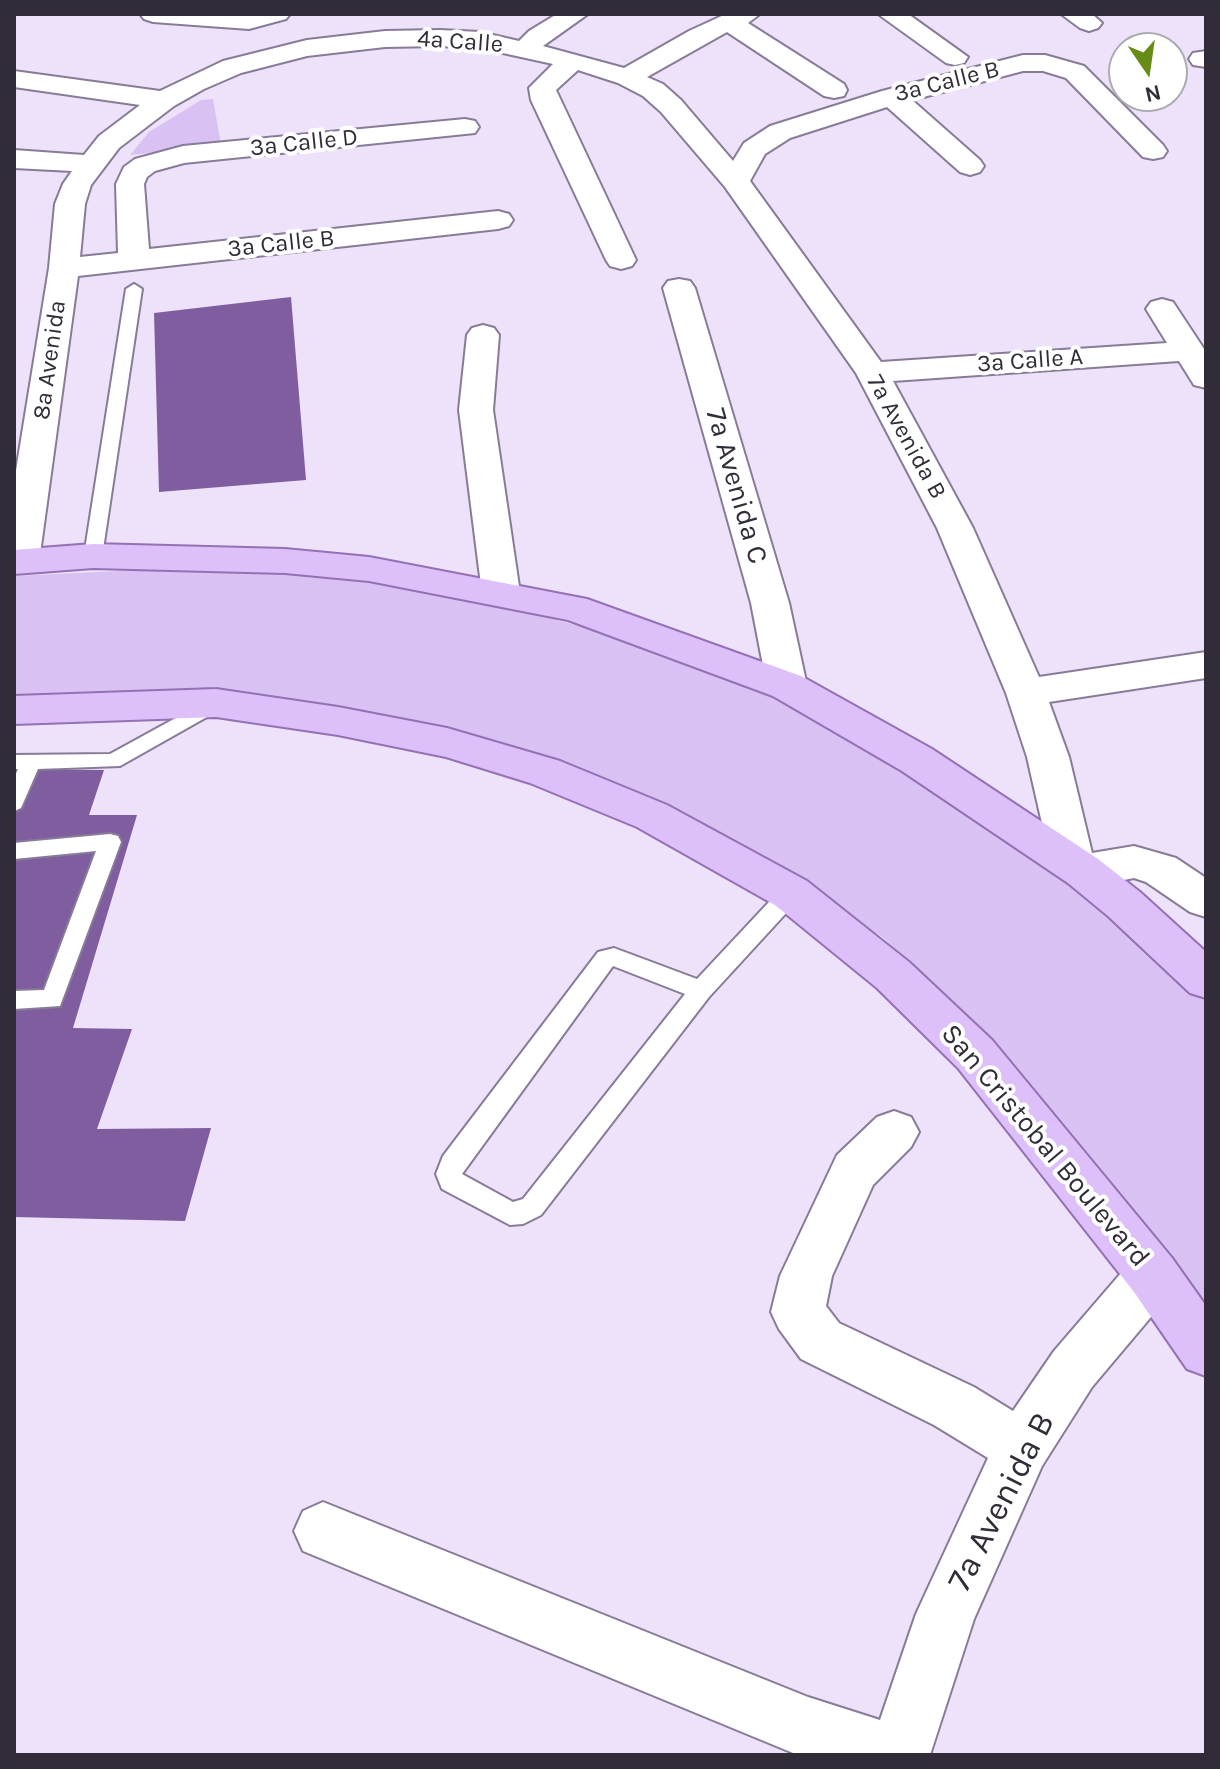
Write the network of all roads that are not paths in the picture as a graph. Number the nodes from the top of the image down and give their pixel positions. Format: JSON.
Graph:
{"nodes":[{"id":1,"x":153,"y":14,"type":"edge"},
{"id":2,"x":575,"y":14,"type":"edge"},
{"id":3,"x":891,"y":14,"type":"edge"},
{"id":4,"x":275,"y":16,"type":"edge"},
{"id":5,"x":738,"y":18,"type":"edge"},
{"id":6,"x":217,"y":19,"type":"junction"},
{"id":7,"x":386,"y":26,"type":"edge"},
{"id":8,"x":526,"y":48,"type":"junction"},
{"id":9,"x":955,"y":57,"type":"dead end"},
{"id":10,"x":573,"y":60,"type":"junction"},
{"id":11,"x":232,"y":67,"type":"junction"},
{"id":12,"x":627,"y":77,"type":"junction"},
{"id":13,"x":14,"y":79,"type":"edge"},
{"id":14,"x":834,"y":90,"type":"dead end"},
{"id":15,"x":892,"y":97,"type":"junction"},
{"id":16,"x":164,"y":100,"type":"junction"},
{"id":17,"x":465,"y":127,"type":"dead end"},
{"id":18,"x":1153,"y":151,"type":"dead end"},
{"id":19,"x":14,"y":159,"type":"edge"},
{"id":20,"x":90,"y":164,"type":"junction"},
{"id":21,"x":970,"y":166,"type":"dead end"},
{"id":22,"x":735,"y":181,"type":"junction"},
{"id":23,"x":498,"y":220,"type":"dead end"},
{"id":24,"x":621,"y":260,"type":"dead end"},
{"id":25,"x":64,"y":268,"type":"junction"},
{"id":26,"x":134,"y":275,"type":"junction"},
{"id":27,"x":679,"y":288,"type":"dead end"},
{"id":28,"x":1162,"y":309,"type":"dead end"},
{"id":29,"x":483,"y":335,"type":"dead end"},
{"id":30,"x":1197,"y":365,"type":"edge"},
{"id":31,"x":872,"y":373,"type":"junction"},
{"id":32,"x":25,"y":450,"type":"edge"},
{"id":33,"x":93,"y":556,"type":"junction"},
{"id":34,"x":17,"y":561,"type":"edge"},
{"id":35,"x":501,"y":593,"type":"junction"},
{"id":36,"x":1206,"y":665,"type":"edge"},
{"id":37,"x":787,"y":686,"type":"junction"},
{"id":38,"x":1026,"y":693,"type":"junction"},
{"id":39,"x":216,"y":703,"type":"junction"},
{"id":40,"x":14,"y":710,"type":"edge"},
{"id":41,"x":22,"y":762,"type":"edge"},
{"id":42,"x":14,"y":803,"type":"edge"},
{"id":43,"x":14,"y":851,"type":"edge"},
{"id":44,"x":1078,"y":867,"type":"junction"},
{"id":45,"x":791,"y":893,"type":"junction"},
{"id":46,"x":1205,"y":896,"type":"edge"},
{"id":47,"x":1206,"y":980,"type":"edge"},
{"id":48,"x":701,"y":990,"type":"junction"},
{"id":49,"x":14,"y":1000,"type":"edge"},
{"id":50,"x":894,"y":1132,"type":"dead end"},
{"id":51,"x":1153,"y":1275,"type":"junction"},
{"id":52,"x":1206,"y":1351,"type":"edge"},
{"id":53,"x":1022,"y":1447,"type":"junction"},
{"id":54,"x":323,"y":1531,"type":"dead end"},
{"id":55,"x":893,"y":1755,"type":"edge"},
{"id":56,"x":899,"y":1755,"type":"edge"}],
"edges":[{"from":1,"to":6,"type":"street"},
{"from":2,"to":8,"type":"street"},
{"from":3,"to":9,"type":"street"},
{"from":4,"to":6,"type":"street"},
{"from":5,"to":12,"type":"street"},
{"from":5,"to":14,"type":"street"},
{"from":6,"to":11,"type":"street"},
{"from":7,"to":8,"type":"street","name":"4a Calle"},
{"from":7,"to":11,"type":"street","name":"4a Calle"},
{"from":8,"to":10,"type":"street","name":"4a Calle"},
{"from":10,"to":12,"type":"street","name":"4a Calle"},
{"from":10,"to":24,"type":"street"},
{"from":11,"to":16,"type":"street","name":"4a Calle"},
{"from":12,"to":22,"type":"street","name":"7a Avenida B"},
{"from":13,"to":16,"type":"street"},
{"from":15,"to":18,"type":"street","name":"3a Calle B"},
{"from":15,"to":21,"type":"street"},
{"from":15,"to":22,"type":"street","name":"3a Calle B"},
{"from":16,"to":20,"type":"street","name":"4a Calle"},
{"from":17,"to":26,"type":"street","name":"3a Calle D"},
{"from":19,"to":20,"type":"street"},
{"from":20,"to":25,"type":"street","name":"8a Avenida"},
{"from":22,"to":31,"type":"street","name":"7a Avenida B"},
{"from":23,"to":26,"type":"street","name":"3a Calle B"},
{"from":25,"to":26,"type":"street","name":"3a Calle B"},
{"from":25,"to":32,"type":"street","name":"8a Avenida"},
{"from":26,"to":33,"type":"lane"},
{"from":27,"to":37,"type":"street","name":"7a Avenida C"},
{"from":28,"to":30,"type":"street"},
{"from":29,"to":35,"type":"street"},
{"from":30,"to":31,"type":"street","name":"3a Calle A"},
{"from":31,"to":38,"type":"street","name":"7a Avenida B"},
{"from":32,"to":34,"type":"street","name":"8a Avenida"},
{"from":33,"to":34,"type":"main road"},
{"from":33,"to":35,"type":"main road"},
{"from":35,"to":37,"type":"main road"},
{"from":36,"to":38,"type":"street"},
{"from":37,"to":44,"type":"main road"},
{"from":38,"to":44,"type":"street","name":"7a Avenida B"},
{"from":39,"to":40,"type":"main road","name":"San Cristobal Boulevard"},
{"from":39,"to":41,"type":"lane"},
{"from":39,"to":45,"type":"main road","name":"San Cristobal Boulevard"},
{"from":41,"to":42,"type":"lane"},
{"from":43,"to":49,"type":"lane"},
{"from":44,"to":46,"type":"street"},
{"from":44,"to":47,"type":"main road"},
{"from":45,"to":48,"type":"lane"},
{"from":45,"to":51,"type":"main road","name":"San Cristobal Boulevard"},
{"from":48,"to":48,"type":"lane"},
{"from":50,"to":53,"type":"street"},
{"from":51,"to":52,"type":"main road","name":"San Cristobal Boulevard"},
{"from":51,"to":53,"type":"street","name":"7a Avenida B"},
{"from":53,"to":56,"type":"street","name":"7a Avenida B"},
{"from":54,"to":55,"type":"street"}]}
